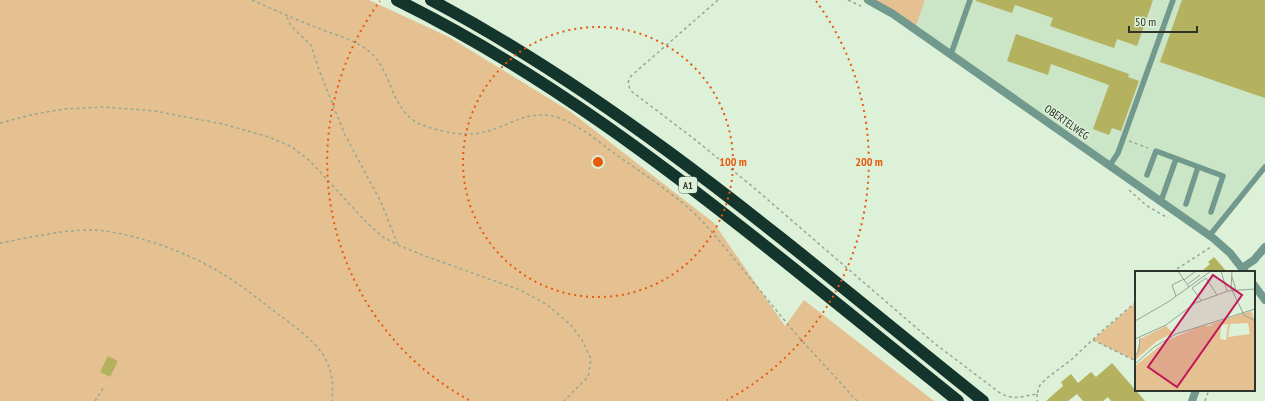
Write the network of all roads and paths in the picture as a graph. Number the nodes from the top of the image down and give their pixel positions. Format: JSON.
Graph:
{"nodes":[{"id":1,"x":252,"y":0,"type":"edge"},
{"id":2,"x":397,"y":0,"type":"edge"},
{"id":3,"x":431,"y":0,"type":"edge"},
{"id":4,"x":718,"y":0,"type":"edge"},
{"id":5,"x":868,"y":0,"type":"edge"},
{"id":6,"x":970,"y":0,"type":"edge"},
{"id":7,"x":1173,"y":0,"type":"edge"},
{"id":8,"x":287,"y":16,"type":"junction"},
{"id":9,"x":951,"y":54,"type":"junction"},
{"id":10,"x":0,"y":123,"type":"edge"},
{"id":11,"x":1123,"y":139,"type":"junction"},
{"id":12,"x":1156,"y":151,"type":"junction"},
{"id":13,"x":1176,"y":159,"type":"junction"},
{"id":14,"x":1110,"y":165,"type":"junction"},
{"id":15,"x":1198,"y":167,"type":"junction"},
{"id":16,"x":1265,"y":167,"type":"edge"},
{"id":17,"x":1147,"y":175,"type":"dead end"},
{"id":18,"x":1161,"y":201,"type":"junction"},
{"id":19,"x":1186,"y":204,"type":"dead end"},
{"id":20,"x":1210,"y":212,"type":"dead end"},
{"id":21,"x":1210,"y":235,"type":"junction"},
{"id":22,"x":1219,"y":242,"type":"junction"},
{"id":23,"x":0,"y":243,"type":"edge"},
{"id":24,"x":398,"y":245,"type":"junction"},
{"id":25,"x":1265,"y":247,"type":"edge"},
{"id":26,"x":1244,"y":270,"type":"edge"},
{"id":27,"x":1174,"y":271,"type":"edge"},
{"id":28,"x":1255,"y":286,"type":"edge"},
{"id":29,"x":1265,"y":300,"type":"edge"},
{"id":30,"x":1135,"y":303,"type":"edge"},
{"id":31,"x":1093,"y":340,"type":"junction"},
{"id":32,"x":1135,"y":361,"type":"edge"},
{"id":33,"x":104,"y":388,"type":"dead end"},
{"id":34,"x":1196,"y":391,"type":"edge"},
{"id":35,"x":1209,"y":391,"type":"edge"},
{"id":36,"x":1037,"y":394,"type":"junction"},
{"id":37,"x":95,"y":401,"type":"edge"},
{"id":38,"x":332,"y":401,"type":"edge"},
{"id":39,"x":564,"y":401,"type":"edge"},
{"id":40,"x":857,"y":401,"type":"edge"},
{"id":41,"x":958,"y":401,"type":"edge"},
{"id":42,"x":983,"y":401,"type":"edge"},
{"id":43,"x":1038,"y":401,"type":"edge"},
{"id":44,"x":1192,"y":401,"type":"edge"},
{"id":45,"x":1205,"y":401,"type":"edge"}],
"edges":[{"from":1,"to":8,"type":"path"},
{"from":2,"to":41,"type":"highway","number":"A1"},
{"from":3,"to":42,"type":"highway","number":"A1"},
{"from":4,"to":36,"type":"path"},
{"from":5,"to":9,"type":"street","name":"OBERTELWEG"},
{"from":6,"to":9,"type":"lane"},
{"from":7,"to":11,"type":"lane"},
{"from":8,"to":24,"type":"path"},
{"from":8,"to":40,"type":"path"},
{"from":9,"to":14,"type":"street","name":"OBERTELWEG"},
{"from":10,"to":24,"type":"path"},
{"from":11,"to":12,"type":"path"},
{"from":11,"to":14,"type":"lane"},
{"from":12,"to":13,"type":"lane"},
{"from":12,"to":17,"type":"lane"},
{"from":13,"to":15,"type":"lane"},
{"from":13,"to":18,"type":"lane"},
{"from":14,"to":18,"type":"street","name":"OBERTELWEG"},
{"from":15,"to":19,"type":"lane"},
{"from":15,"to":20,"type":"lane"},
{"from":16,"to":21,"type":"lane"},
{"from":18,"to":21,"type":"street","name":"OBERTELWEG"},
{"from":21,"to":22,"type":"street","name":"OBERTELWEG"},
{"from":22,"to":26,"type":"street","name":"OBERTELWEG"},
{"from":22,"to":27,"type":"path"},
{"from":23,"to":38,"type":"path"},
{"from":24,"to":39,"type":"path"},
{"from":25,"to":26,"type":"street"},
{"from":28,"to":29,"type":"street"},
{"from":30,"to":31,"type":"path"},
{"from":31,"to":32,"type":"path"},
{"from":31,"to":36,"type":"path"},
{"from":33,"to":37,"type":"path"},
{"from":34,"to":44,"type":"street"},
{"from":35,"to":45,"type":"path"},
{"from":36,"to":43,"type":"path"}]}
